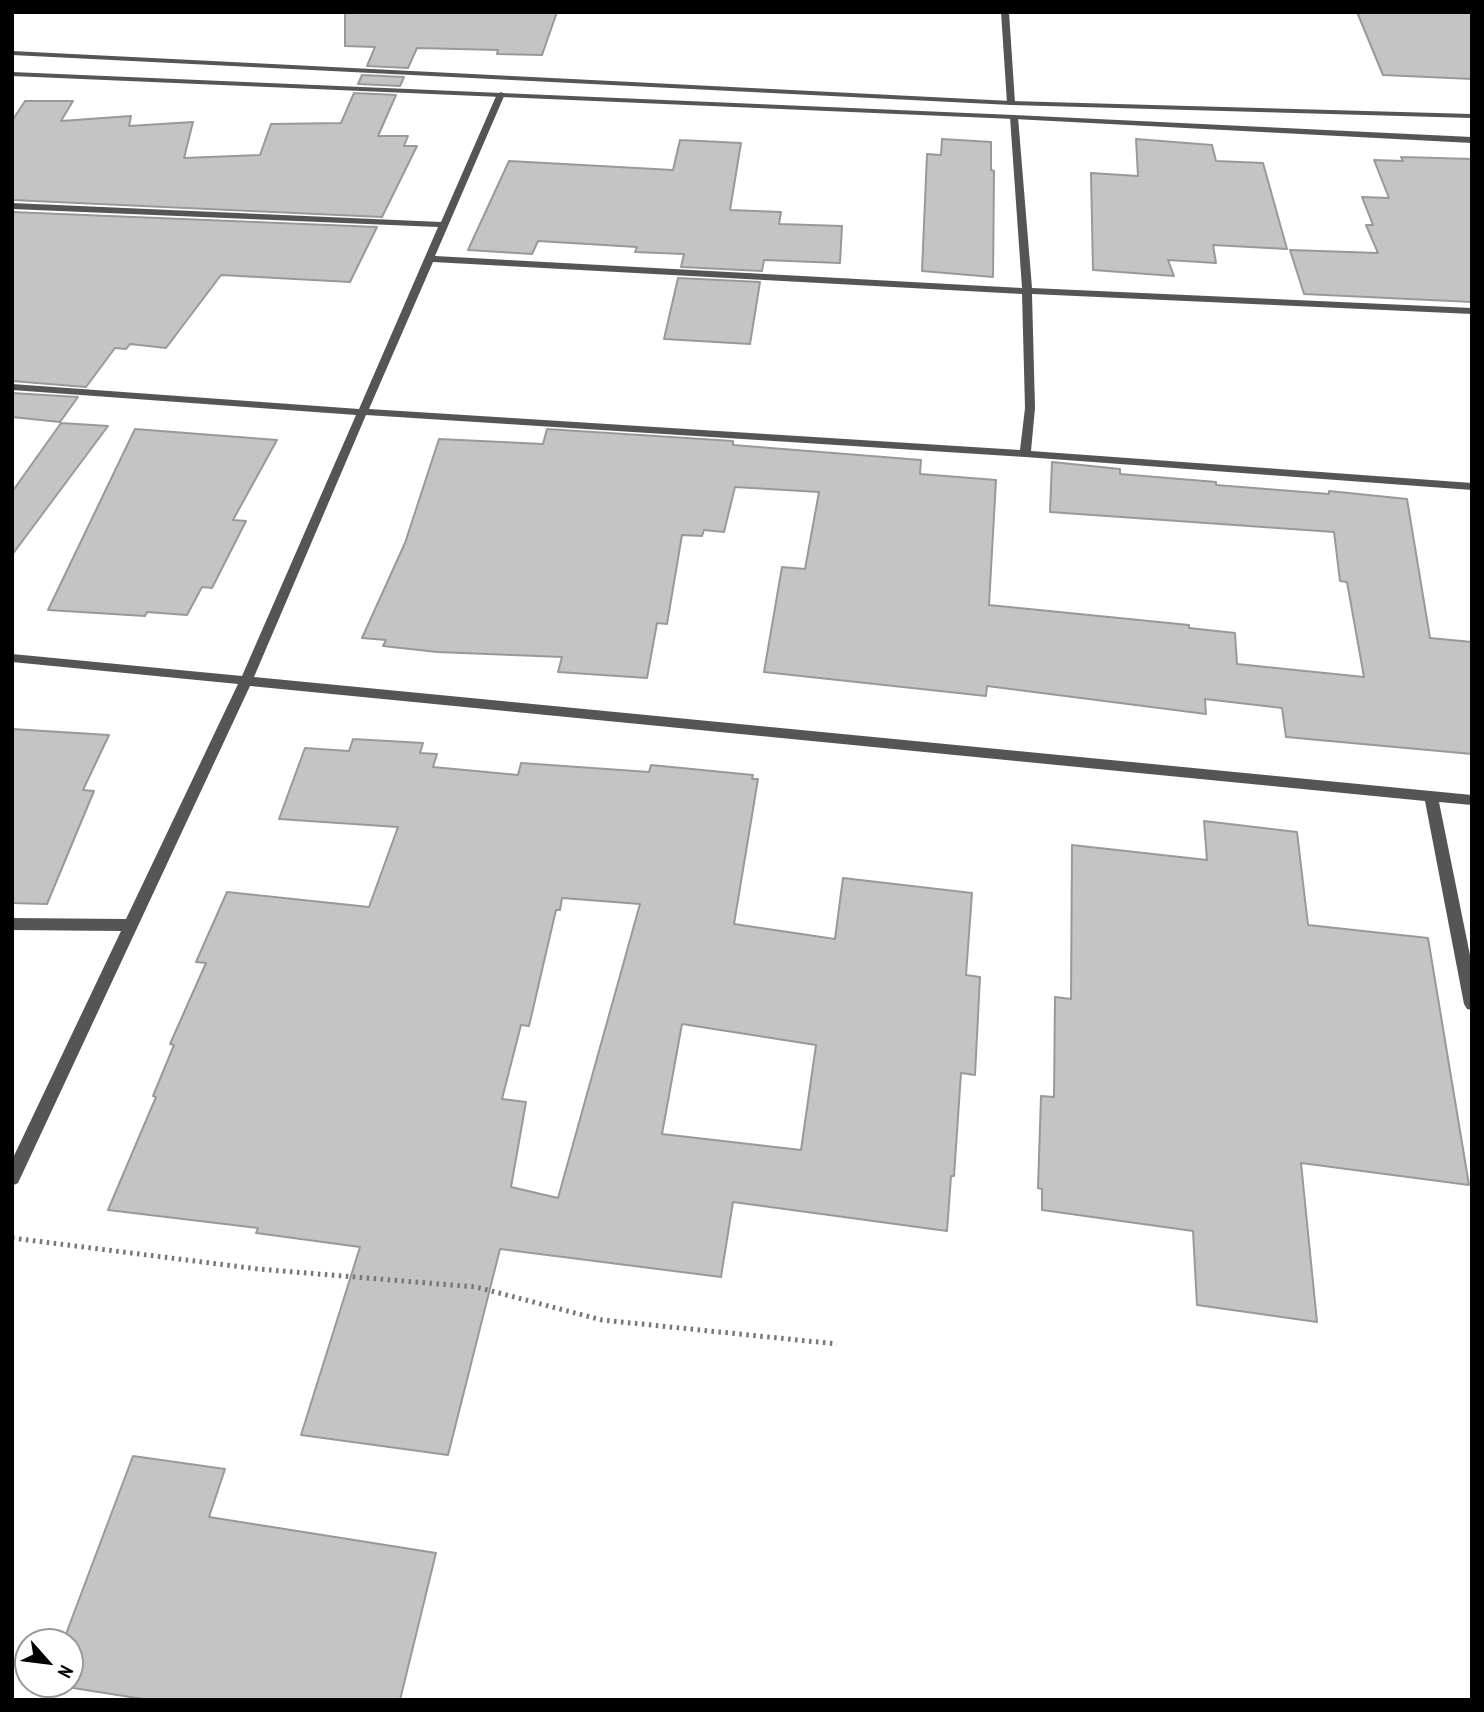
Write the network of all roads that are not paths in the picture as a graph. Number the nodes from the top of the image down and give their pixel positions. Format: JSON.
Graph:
{"nodes":[{"id":1,"x":1004,"y":12,"type":"edge"},
{"id":2,"x":12,"y":53,"type":"edge"},
{"id":3,"x":12,"y":74,"type":"edge"},
{"id":4,"x":501,"y":94,"type":"junction"},
{"id":5,"x":1012,"y":103,"type":"junction"},
{"id":6,"x":1014,"y":117,"type":"junction"},
{"id":7,"x":1472,"y":117,"type":"edge"},
{"id":8,"x":1472,"y":140,"type":"edge"},
{"id":9,"x":12,"y":206,"type":"edge"},
{"id":10,"x":444,"y":225,"type":"junction"},
{"id":11,"x":432,"y":258,"type":"junction"},
{"id":12,"x":1027,"y":291,"type":"junction"},
{"id":13,"x":1472,"y":311,"type":"edge"},
{"id":14,"x":12,"y":387,"type":"edge"},
{"id":15,"x":363,"y":412,"type":"junction"},
{"id":16,"x":1025,"y":454,"type":"junction"},
{"id":17,"x":1472,"y":487,"type":"edge"},
{"id":18,"x":12,"y":658,"type":"edge"},
{"id":19,"x":246,"y":680,"type":"junction"},
{"id":20,"x":1431,"y":797,"type":"junction"},
{"id":21,"x":1472,"y":800,"type":"edge"},
{"id":22,"x":12,"y":924,"type":"edge"},
{"id":23,"x":131,"y":925,"type":"junction"},
{"id":24,"x":1472,"y":1004,"type":"edge"},
{"id":25,"x":12,"y":1178,"type":"edge"}],
"edges":[{"from":1,"to":5,"type":"street"},
{"from":2,"to":5,"type":"street"},
{"from":3,"to":4,"type":"street"},
{"from":4,"to":6,"type":"street"},
{"from":4,"to":10,"type":"street"},
{"from":5,"to":7,"type":"street"},
{"from":6,"to":8,"type":"street"},
{"from":6,"to":12,"type":"street"},
{"from":9,"to":10,"type":"street"},
{"from":10,"to":11,"type":"street"},
{"from":11,"to":12,"type":"street"},
{"from":11,"to":15,"type":"street"},
{"from":12,"to":13,"type":"street"},
{"from":12,"to":16,"type":"street"},
{"from":14,"to":15,"type":"street"},
{"from":15,"to":16,"type":"street"},
{"from":15,"to":19,"type":"street"},
{"from":16,"to":17,"type":"street"},
{"from":18,"to":19,"type":"street"},
{"from":19,"to":20,"type":"street"},
{"from":19,"to":23,"type":"street"},
{"from":20,"to":21,"type":"street"},
{"from":20,"to":24,"type":"street"},
{"from":22,"to":23,"type":"street"},
{"from":23,"to":25,"type":"street"}]}
